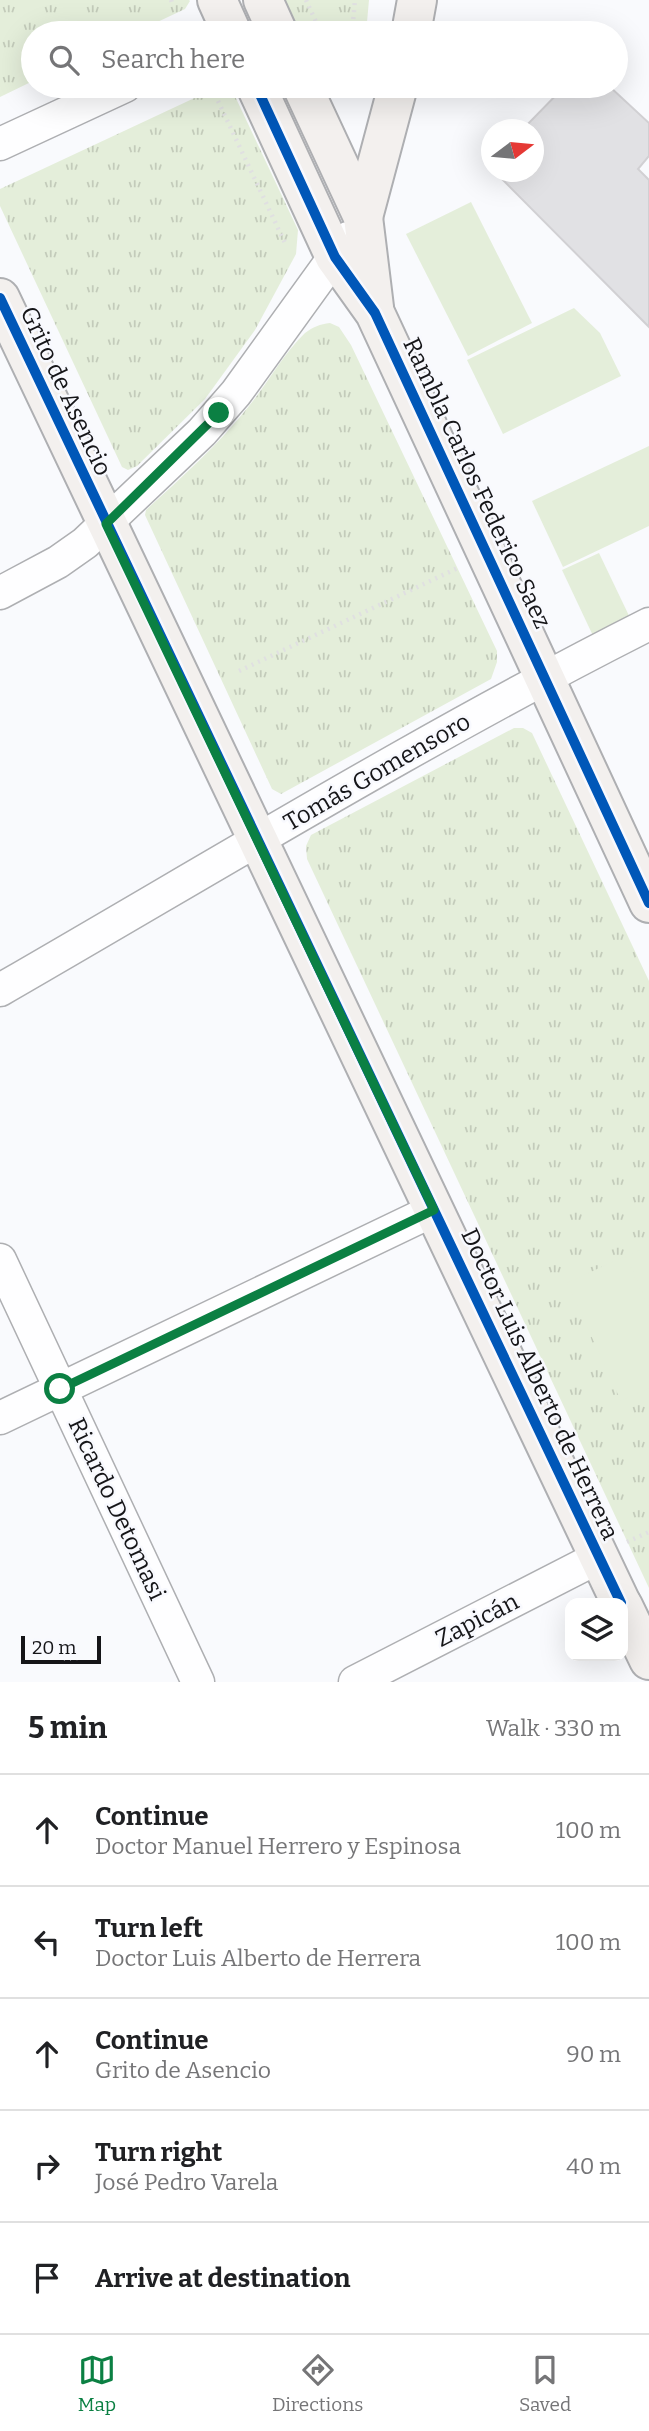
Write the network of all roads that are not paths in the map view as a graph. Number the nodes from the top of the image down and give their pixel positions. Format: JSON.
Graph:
{"nodes":[{"id":1,"x":217,"y":0,"type":"edge"},
{"id":2,"x":263,"y":0,"type":"edge"},
{"id":3,"x":417,"y":0,"type":"edge"},
{"id":4,"x":227,"y":21,"type":"edge"},
{"id":5,"x":273,"y":21,"type":"edge"},
{"id":6,"x":413,"y":21,"type":"edge"},
{"id":7,"x":99,"y":98,"type":"edge"},
{"id":8,"x":262,"y":98,"type":"edge"},
{"id":9,"x":308,"y":98,"type":"edge"},
{"id":10,"x":395,"y":98,"type":"edge"},
{"id":11,"x":0,"y":144,"type":"edge"},
{"id":12,"x":363,"y":217,"type":"junction"},
{"id":13,"x":335,"y":257,"type":"junction"},
{"id":14,"x":0,"y":298,"type":"edge"},
{"id":15,"x":375,"y":313,"type":"junction"},
{"id":16,"x":106,"y":524,"type":"junction"},
{"id":17,"x":0,"y":593,"type":"edge"},
{"id":18,"x":649,"y":624,"type":"edge"},
{"id":19,"x":543,"y":677,"type":"junction"},
{"id":20,"x":257,"y":842,"type":"junction"},
{"id":21,"x":649,"y":903,"type":"edge"},
{"id":22,"x":0,"y":990,"type":"edge"},
{"id":23,"x":434,"y":1210,"type":"junction"},
{"id":24,"x":0,"y":1260,"type":"edge"},
{"id":25,"x":60,"y":1389,"type":"junction"},
{"id":26,"x":0,"y":1418,"type":"edge"},
{"id":27,"x":598,"y":1557,"type":"junction"},
{"id":28,"x":618,"y":1598,"type":"edge"},
{"id":29,"x":628,"y":1617,"type":"edge"},
{"id":30,"x":649,"y":1660,"type":"edge"},
{"id":31,"x":198,"y":1682,"type":"edge"},
{"id":32,"x":355,"y":1682,"type":"edge"}],
"edges":[{"from":1,"to":4,"type":"street"},
{"from":2,"to":5,"type":"street"},
{"from":3,"to":6,"type":"street"},
{"from":7,"to":11,"type":"street"},
{"from":8,"to":13,"type":"street","name":"Rambla Carlos Federico Saez"},
{"from":9,"to":12,"type":"street","name":"Rambla Carlos Federico Saez"},
{"from":10,"to":12,"type":"street"},
{"from":12,"to":13,"type":"street"},
{"from":12,"to":15,"type":"street","name":"Rambla Carlos Federico Saez"},
{"from":13,"to":15,"type":"street","name":"Rambla Carlos Federico Saez"},
{"from":13,"to":16,"type":"street"},
{"from":14,"to":16,"type":"street","name":"Grito de Asencio"},
{"from":15,"to":19,"type":"street","name":"Rambla Carlos Federico Saez"},
{"from":16,"to":17,"type":"street"},
{"from":16,"to":20,"type":"street","name":"Grito de Asencio"},
{"from":18,"to":19,"type":"street","name":"Tomás Gomensoro"},
{"from":19,"to":20,"type":"street","name":"Tomás Gomensoro"},
{"from":19,"to":21,"type":"street","name":"Rambla Carlos Federico Saez"},
{"from":20,"to":22,"type":"street","name":"Tomás Gomensoro"},
{"from":20,"to":23,"type":"street","name":"Doctor Luis Alberto de Herrera"},
{"from":23,"to":25,"type":"street"},
{"from":23,"to":27,"type":"street","name":"Doctor Luis Alberto de Herrera"},
{"from":24,"to":25,"type":"street","name":"Ricardo Detomasi"},
{"from":25,"to":26,"type":"street"},
{"from":25,"to":31,"type":"street","name":"Ricardo Detomasi"},
{"from":27,"to":28,"type":"street","name":"Doctor Luis Alberto de Herrera"},
{"from":27,"to":32,"type":"street","name":"Zapicán"},
{"from":29,"to":30,"type":"street","name":"Doctor Luis Alberto de Herrera"}]}
